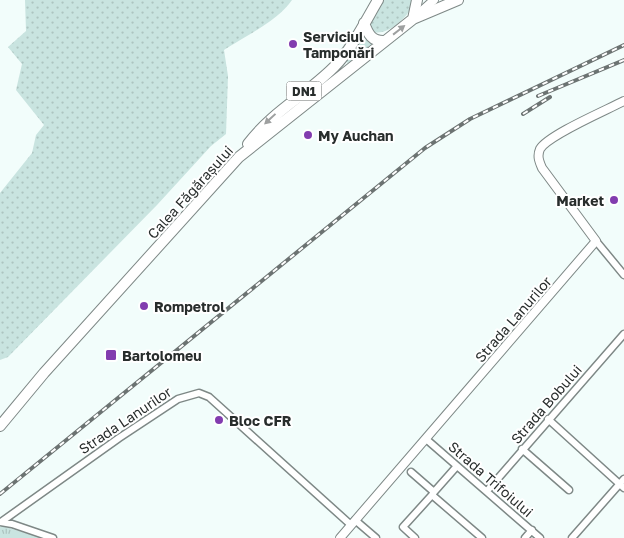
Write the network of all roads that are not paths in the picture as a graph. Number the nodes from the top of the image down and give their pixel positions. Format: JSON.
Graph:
{"nodes":[{"id":1,"x":378,"y":0,"type":"edge"},
{"id":2,"x":417,"y":0,"type":"edge"},
{"id":3,"x":434,"y":0,"type":"edge"},
{"id":4,"x":458,"y":0,"type":"edge"},
{"id":5,"x":413,"y":19,"type":"junction"},
{"id":6,"x":364,"y":23,"type":"junction"},
{"id":7,"x":385,"y":40,"type":"junction"},
{"id":8,"x":624,"y":101,"type":"edge"},
{"id":9,"x":239,"y":156,"type":"junction"},
{"id":10,"x":596,"y":241,"type":"junction"},
{"id":11,"x":624,"y":275,"type":"edge"},
{"id":12,"x":624,"y":335,"type":"edge"},
{"id":13,"x":548,"y":419,"type":"junction"},
{"id":14,"x":0,"y":426,"type":"edge"},
{"id":15,"x":426,"y":439,"type":"junction"},
{"id":16,"x":522,"y":449,"type":"junction"},
{"id":17,"x":457,"y":466,"type":"junction"},
{"id":18,"x":411,"y":472,"type":"dead end"},
{"id":19,"x":623,"y":483,"type":"edge"},
{"id":20,"x":568,"y":490,"type":"dead end"},
{"id":21,"x":487,"y":491,"type":"junction"},
{"id":22,"x":433,"y":494,"type":"junction"},
{"id":23,"x":1,"y":522,"type":"edge"},
{"id":24,"x":353,"y":523,"type":"junction"},
{"id":25,"x":532,"y":530,"type":"junction"},
{"id":26,"x":53,"y":538,"type":"edge"},
{"id":27,"x":340,"y":538,"type":"edge"},
{"id":28,"x":376,"y":538,"type":"edge"},
{"id":29,"x":415,"y":538,"type":"edge"},
{"id":30,"x":482,"y":538,"type":"edge"},
{"id":31,"x":525,"y":538,"type":"edge"},
{"id":32,"x":540,"y":538,"type":"edge"},
{"id":33,"x":572,"y":538,"type":"edge"}],
"edges":[{"from":1,"to":6,"type":"main road","number":"DN1"},
{"from":2,"to":5,"type":"main road"},
{"from":3,"to":5,"type":"street"},
{"from":4,"to":5,"type":"main road","name":"Calea Făgărașului","number":"DN1"},
{"from":7,"to":5,"type":"main road","name":"Calea Făgărașului","number":"DN1","one_way":true},
{"from":6,"to":7,"type":"main road"},
{"from":6,"to":9,"type":"main road","number":"DN1","one_way":true},
{"from":7,"to":9,"type":"main road","name":"Calea Făgărașului","number":"DN1"},
{"from":8,"to":10,"type":"street"},
{"from":9,"to":14,"type":"main road","name":"Calea Făgărașului","number":"DN1"},
{"from":10,"to":11,"type":"street"},
{"from":10,"to":15,"type":"street","name":"Strada Lanurilor"},
{"from":12,"to":13,"type":"street","name":"Strada Bobului"},
{"from":13,"to":16,"type":"street","name":"Strada Bobului"},
{"from":13,"to":19,"type":"street"},
{"from":15,"to":17,"type":"street","name":"Strada Trifoiului"},
{"from":15,"to":24,"type":"street","name":"Strada Lanurilor"},
{"from":16,"to":20,"type":"street"},
{"from":16,"to":21,"type":"street","name":"Strada Bobului"},
{"from":17,"to":21,"type":"street","name":"Strada Trifoiului"},
{"from":17,"to":22,"type":"street"},
{"from":18,"to":22,"type":"street"},
{"from":19,"to":33,"type":"street"},
{"from":21,"to":25,"type":"street","name":"Strada Trifoiului"},
{"from":22,"to":29,"type":"street"},
{"from":22,"to":30,"type":"street"},
{"from":23,"to":24,"type":"street","name":"Strada Lanurilor"},
{"from":23,"to":26,"type":"street"},
{"from":24,"to":27,"type":"street","name":"Strada Lanurilor"},
{"from":24,"to":28,"type":"street"},
{"from":25,"to":31,"type":"street"},
{"from":25,"to":32,"type":"street","name":"Strada Trifoiului"}]}
